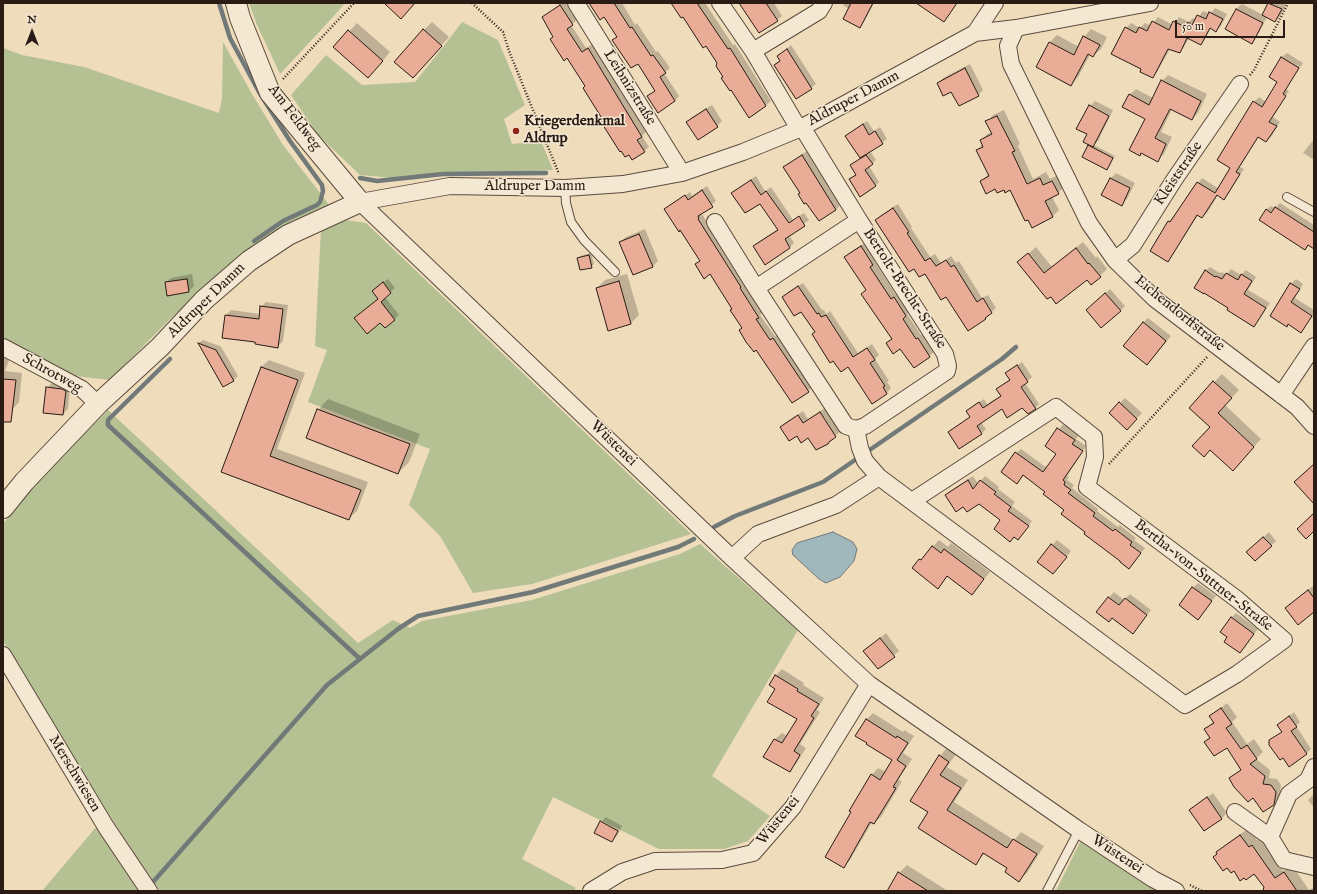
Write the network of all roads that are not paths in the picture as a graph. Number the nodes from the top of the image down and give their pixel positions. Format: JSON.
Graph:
{"nodes":[{"id":1,"x":236,"y":3,"type":"edge"},
{"id":2,"x":576,"y":3,"type":"edge"},
{"id":3,"x":720,"y":3,"type":"edge"},
{"id":4,"x":824,"y":3,"type":"edge"},
{"id":5,"x":995,"y":3,"type":"edge"},
{"id":6,"x":1150,"y":3,"type":"edge"},
{"id":7,"x":1016,"y":28,"type":"junction"},
{"id":8,"x":976,"y":33,"type":"junction"},
{"id":9,"x":753,"y":51,"type":"junction"},
{"id":10,"x":1240,"y":84,"type":"road end"},
{"id":11,"x":800,"y":128,"type":"junction"},
{"id":12,"x":682,"y":173,"type":"junction"},
{"id":13,"x":565,"y":188,"type":"junction"},
{"id":14,"x":1287,"y":197,"type":"dead end"},
{"id":15,"x":360,"y":202,"type":"junction"},
{"id":16,"x":1314,"y":212,"type":"edge"},
{"id":17,"x":859,"y":220,"type":"junction"},
{"id":18,"x":715,"y":222,"type":"dead end"},
{"id":19,"x":1115,"y":260,"type":"junction"},
{"id":20,"x":615,"y":272,"type":"dead end"},
{"id":21,"x":756,"y":288,"type":"junction"},
{"id":22,"x":1314,"y":346,"type":"edge"},
{"id":23,"x":3,"y":347,"type":"edge"},
{"id":24,"x":1281,"y":395,"type":"junction"},
{"id":25,"x":98,"y":404,"type":"junction"},
{"id":26,"x":1314,"y":426,"type":"edge"},
{"id":27,"x":856,"y":429,"type":"junction"},
{"id":28,"x":879,"y":477,"type":"junction"},
{"id":29,"x":912,"y":501,"type":"junction"},
{"id":30,"x":3,"y":508,"type":"edge"},
{"id":31,"x":732,"y":558,"type":"junction"},
{"id":32,"x":3,"y":655,"type":"edge"},
{"id":33,"x":869,"y":684,"type":"junction"},
{"id":34,"x":1314,"y":767,"type":"edge"},
{"id":35,"x":1235,"y":812,"type":"dead end"},
{"id":36,"x":1079,"y":830,"type":"junction"},
{"id":37,"x":1270,"y":837,"type":"junction"},
{"id":38,"x":1314,"y":867,"type":"edge"},
{"id":39,"x":1180,"y":886,"type":"edge"},
{"id":40,"x":149,"y":891,"type":"edge"},
{"id":41,"x":591,"y":891,"type":"edge"},
{"id":42,"x":1047,"y":891,"type":"edge"}],
"edges":[{"from":1,"to":15,"type":"street","name":"Am Feldweg"},
{"from":2,"to":12,"type":"street","name":"Leibnizstraße"},
{"from":3,"to":9,"type":"street"},
{"from":4,"to":9,"type":"street"},
{"from":5,"to":8,"type":"street"},
{"from":6,"to":7,"type":"street","name":"Aldruper Damm"},
{"from":7,"to":8,"type":"street","name":"Aldruper Damm"},
{"from":7,"to":19,"type":"street","name":"Eichendorffstraße"},
{"from":8,"to":11,"type":"street","name":"Aldruper Damm"},
{"from":9,"to":11,"type":"street"},
{"from":10,"to":19,"type":"street","name":"Kleiststraße"},
{"from":11,"to":12,"type":"street","name":"Aldruper Damm"},
{"from":11,"to":17,"type":"street","name":"Bertolt-Brecht-Straße"},
{"from":12,"to":13,"type":"street","name":"Aldruper Damm"},
{"from":13,"to":15,"type":"street","name":"Aldruper Damm"},
{"from":13,"to":20,"type":"lane"},
{"from":14,"to":16,"type":"lane"},
{"from":15,"to":25,"type":"street","name":"Aldruper Damm"},
{"from":15,"to":31,"type":"street","name":"Wüstenei"},
{"from":17,"to":21,"type":"street","name":"Bertolt-Brecht-Straße"},
{"from":17,"to":27,"type":"street","name":"Bertolt-Brecht-Straße"},
{"from":18,"to":21,"type":"street"},
{"from":19,"to":24,"type":"street","name":"Eichendorffstraße"},
{"from":21,"to":27,"type":"street"},
{"from":22,"to":24,"type":"street"},
{"from":23,"to":25,"type":"street","name":"Schrotweg"},
{"from":24,"to":26,"type":"street","name":"Eichendorffstraße"},
{"from":25,"to":30,"type":"street","name":"Aldruper Damm"},
{"from":27,"to":28,"type":"street","name":"Bertha-von-Suttner-Straße"},
{"from":28,"to":29,"type":"street","name":"Bertha-von-Suttner-Straße"},
{"from":28,"to":31,"type":"street"},
{"from":29,"to":29,"type":"street","name":"Bertha-von-Suttner-Straße"},
{"from":31,"to":33,"type":"street","name":"Wüstenei"},
{"from":32,"to":40,"type":"street","name":"Merschwiesen"},
{"from":33,"to":36,"type":"street","name":"Wüstenei"},
{"from":33,"to":41,"type":"street","name":"Wüstenei"},
{"from":34,"to":37,"type":"street"},
{"from":35,"to":37,"type":"street"},
{"from":36,"to":39,"type":"street","name":"Wüstenei"},
{"from":36,"to":42,"type":"lane","name":"Wüstenei"},
{"from":37,"to":38,"type":"street"}]}
